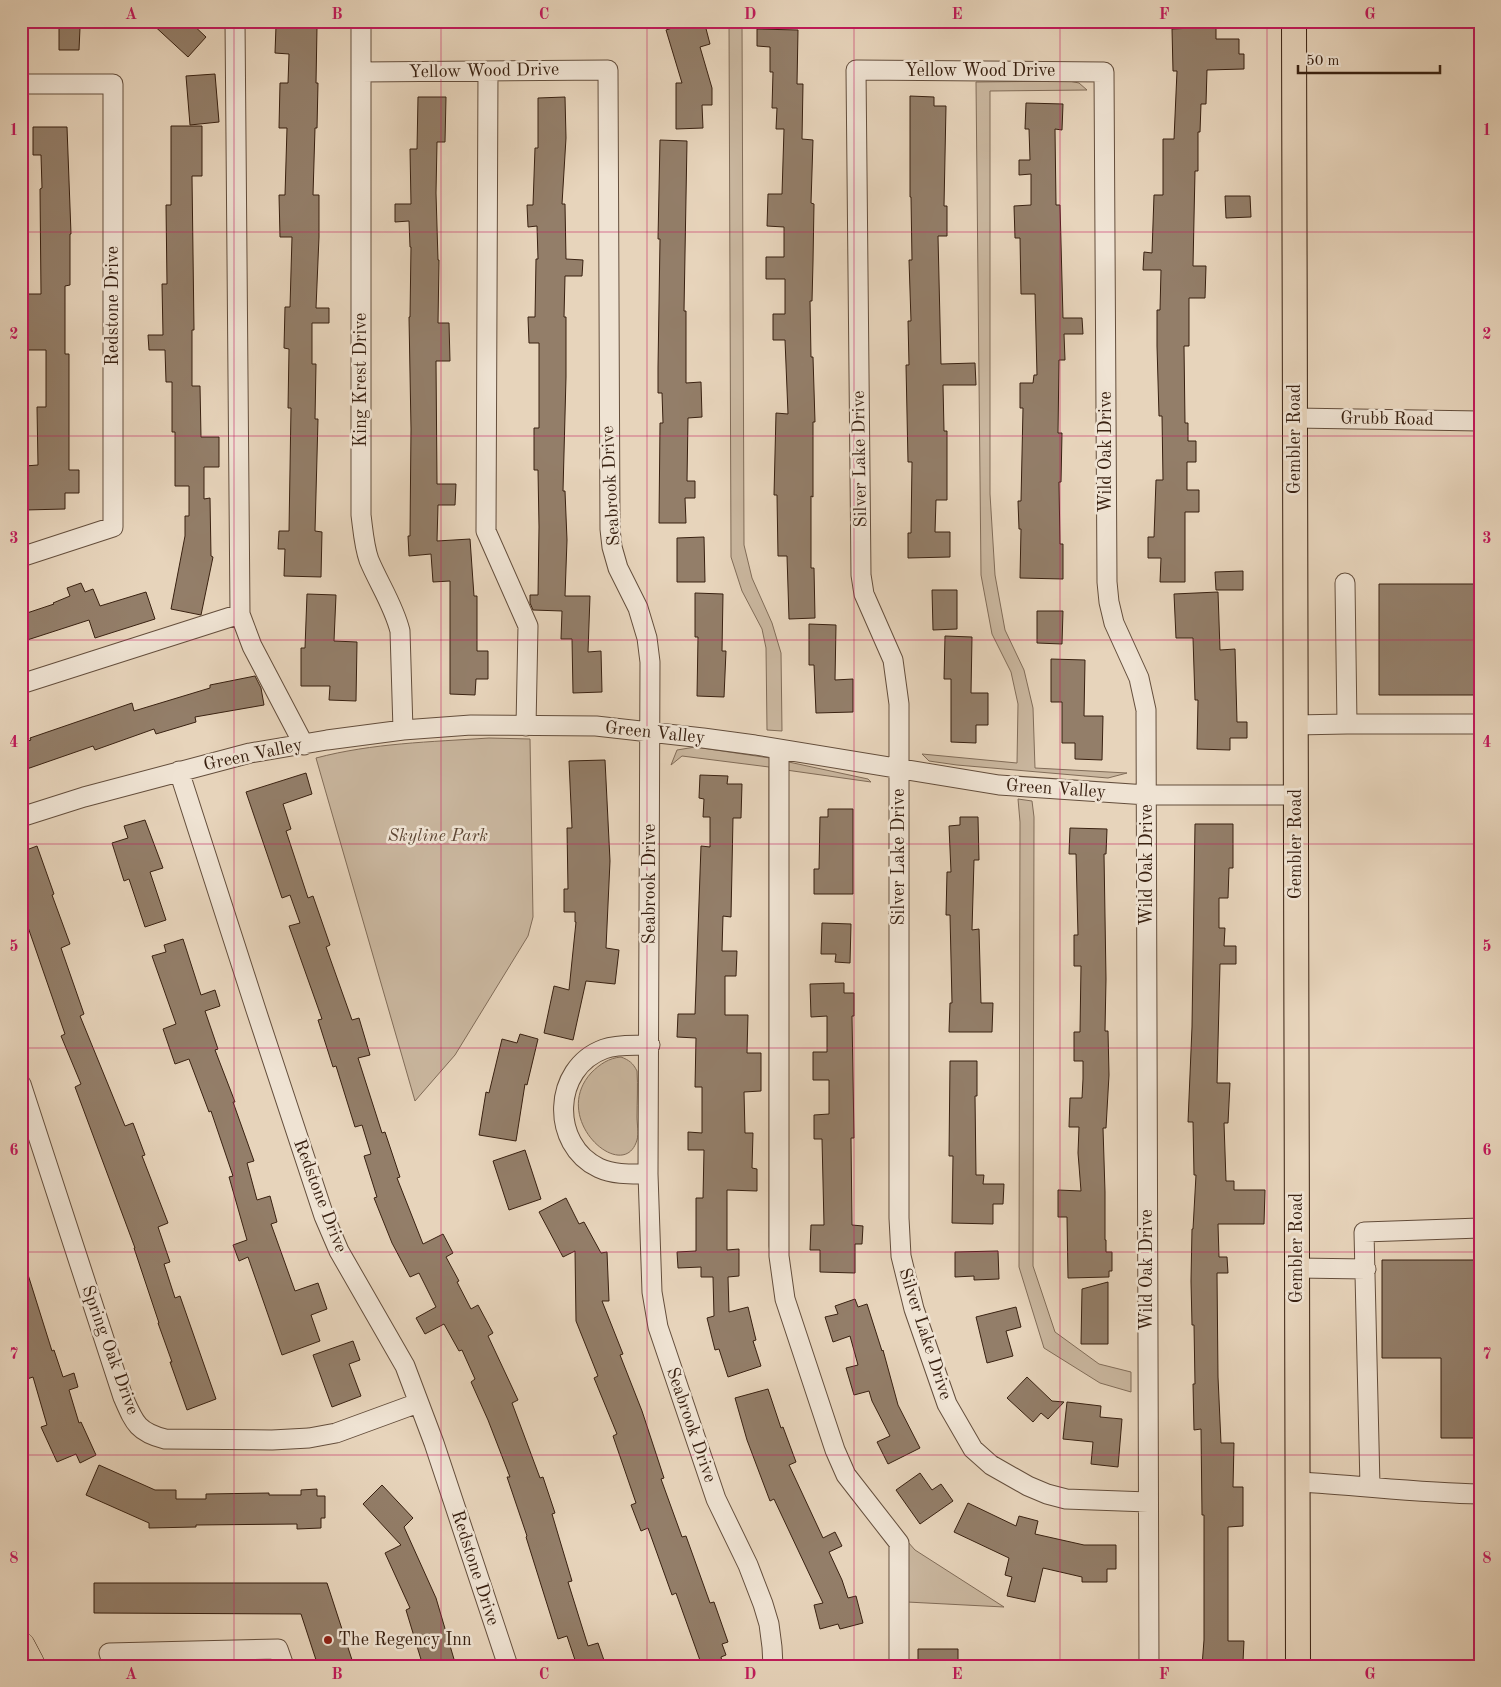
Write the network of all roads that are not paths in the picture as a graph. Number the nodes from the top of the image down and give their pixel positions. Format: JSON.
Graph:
{"nodes":[{"id":1,"x":235,"y":21,"type":"edge"},
{"id":2,"x":361,"y":21,"type":"edge"},
{"id":3,"x":1294,"y":21,"type":"edge"},
{"id":4,"x":608,"y":70,"type":"joint"},
{"id":5,"x":856,"y":70,"type":"joint"},
{"id":6,"x":488,"y":71,"type":"junction"},
{"id":7,"x":361,"y":72,"type":"junction"},
{"id":8,"x":1104,"y":72,"type":"joint"},
{"id":9,"x":21,"y":84,"type":"edge"},
{"id":10,"x":1295,"y":418,"type":"junction"},
{"id":11,"x":1480,"y":421,"type":"edge"},
{"id":12,"x":21,"y":557,"type":"edge"},
{"id":13,"x":1345,"y":583,"type":"dead end"},
{"id":14,"x":240,"y":614,"type":"junction"},
{"id":15,"x":21,"y":684,"type":"edge"},
{"id":16,"x":1296,"y":724,"type":"junction"},
{"id":17,"x":1347,"y":724,"type":"junction"},
{"id":18,"x":1480,"y":724,"type":"edge"},
{"id":19,"x":526,"y":726,"type":"junction"},
{"id":20,"x":403,"y":730,"type":"junction"},
{"id":21,"x":650,"y":733,"type":"junction"},
{"id":22,"x":304,"y":744,"type":"junction"},
{"id":23,"x":779,"y":750,"type":"junction"},
{"id":24,"x":899,"y":770,"type":"junction"},
{"id":25,"x":179,"y":772,"type":"junction"},
{"id":26,"x":1147,"y":795,"type":"junction"},
{"id":27,"x":1296,"y":795,"type":"junction"},
{"id":28,"x":21,"y":818,"type":"edge"},
{"id":29,"x":650,"y":1045,"type":"junction"},
{"id":30,"x":21,"y":1084,"type":"edge"},
{"id":31,"x":648,"y":1174,"type":"junction"},
{"id":32,"x":1480,"y":1228,"type":"edge"},
{"id":33,"x":1297,"y":1268,"type":"junction"},
{"id":34,"x":1366,"y":1269,"type":"junction"},
{"id":35,"x":418,"y":1403,"type":"junction"},
{"id":36,"x":1297,"y":1482,"type":"junction"},
{"id":37,"x":1370,"y":1486,"type":"junction"},
{"id":38,"x":1480,"y":1494,"type":"edge"},
{"id":39,"x":1148,"y":1502,"type":"junction"},
{"id":40,"x":21,"y":1635,"type":"edge"},
{"id":41,"x":28,"y":1658,"type":"edge"},
{"id":42,"x":113,"y":1666,"type":"edge"},
{"id":43,"x":284,"y":1666,"type":"edge"},
{"id":44,"x":508,"y":1666,"type":"edge"},
{"id":45,"x":773,"y":1666,"type":"edge"},
{"id":46,"x":899,"y":1666,"type":"edge"},
{"id":47,"x":1149,"y":1666,"type":"edge"},
{"id":48,"x":1298,"y":1666,"type":"edge"}],
"edges":[{"from":1,"to":14,"type":"street"},
{"from":2,"to":7,"type":"street","name":"King Krest Drive"},
{"from":3,"to":10,"type":"main road","name":"Gembler Road"},
{"from":4,"to":6,"type":"street","name":"Yellow Wood Drive"},
{"from":4,"to":21,"type":"street","name":"Seabrook Drive"},
{"from":5,"to":8,"type":"street","name":"Yellow Wood Drive"},
{"from":5,"to":24,"type":"street","name":"Silver Lake Drive"},
{"from":6,"to":7,"type":"street","name":"Yellow Wood Drive"},
{"from":6,"to":19,"type":"street"},
{"from":7,"to":20,"type":"street","name":"King Krest Drive"},
{"from":8,"to":26,"type":"street","name":"Wild Oak Drive"},
{"from":9,"to":12,"type":"street","name":"Redstone Drive"},
{"from":10,"to":11,"type":"street","name":"Grubb Road"},
{"from":10,"to":16,"type":"main road","name":"Gembler Road"},
{"from":13,"to":17,"type":"street"},
{"from":14,"to":15,"type":"street"},
{"from":14,"to":22,"type":"street"},
{"from":16,"to":17,"type":"street"},
{"from":16,"to":27,"type":"main road","name":"Gembler Road"},
{"from":17,"to":18,"type":"street"},
{"from":19,"to":20,"type":"street","name":"Green Valley"},
{"from":19,"to":21,"type":"street","name":"Green Valley"},
{"from":20,"to":22,"type":"street","name":"Green Valley"},
{"from":21,"to":23,"type":"street","name":"Green Valley"},
{"from":21,"to":29,"type":"street","name":"Seabrook Drive"},
{"from":22,"to":25,"type":"street","name":"Green Valley"},
{"from":23,"to":24,"type":"street","name":"Green Valley"},
{"from":23,"to":46,"type":"street"},
{"from":24,"to":26,"type":"street","name":"Green Valley"},
{"from":24,"to":39,"type":"street","name":"Silver Lake Drive"},
{"from":25,"to":28,"type":"street","name":"Green Valley"},
{"from":25,"to":35,"type":"street","name":"Redstone Drive"},
{"from":26,"to":27,"type":"street","name":"Green Valley"},
{"from":26,"to":39,"type":"street","name":"Wild Oak Drive"},
{"from":27,"to":33,"type":"main road","name":"Gembler Road"},
{"from":29,"to":31,"type":"street","name":"Seabrook Drive"},
{"from":29,"to":31,"type":"street"},
{"from":30,"to":35,"type":"street","name":"Spring Oak Drive"},
{"from":31,"to":45,"type":"street","name":"Seabrook Drive"},
{"from":32,"to":34,"type":"street"},
{"from":33,"to":34,"type":"street"},
{"from":33,"to":36,"type":"main road","name":"Gembler Road"},
{"from":34,"to":37,"type":"street"},
{"from":35,"to":44,"type":"street","name":"Redstone Drive"},
{"from":36,"to":37,"type":"street"},
{"from":36,"to":48,"type":"main road","name":"Gembler Road"},
{"from":37,"to":38,"type":"street"},
{"from":39,"to":47,"type":"street","name":"Wild Oak Drive"},
{"from":40,"to":41,"type":"main road"},
{"from":42,"to":43,"type":"street"}]}
